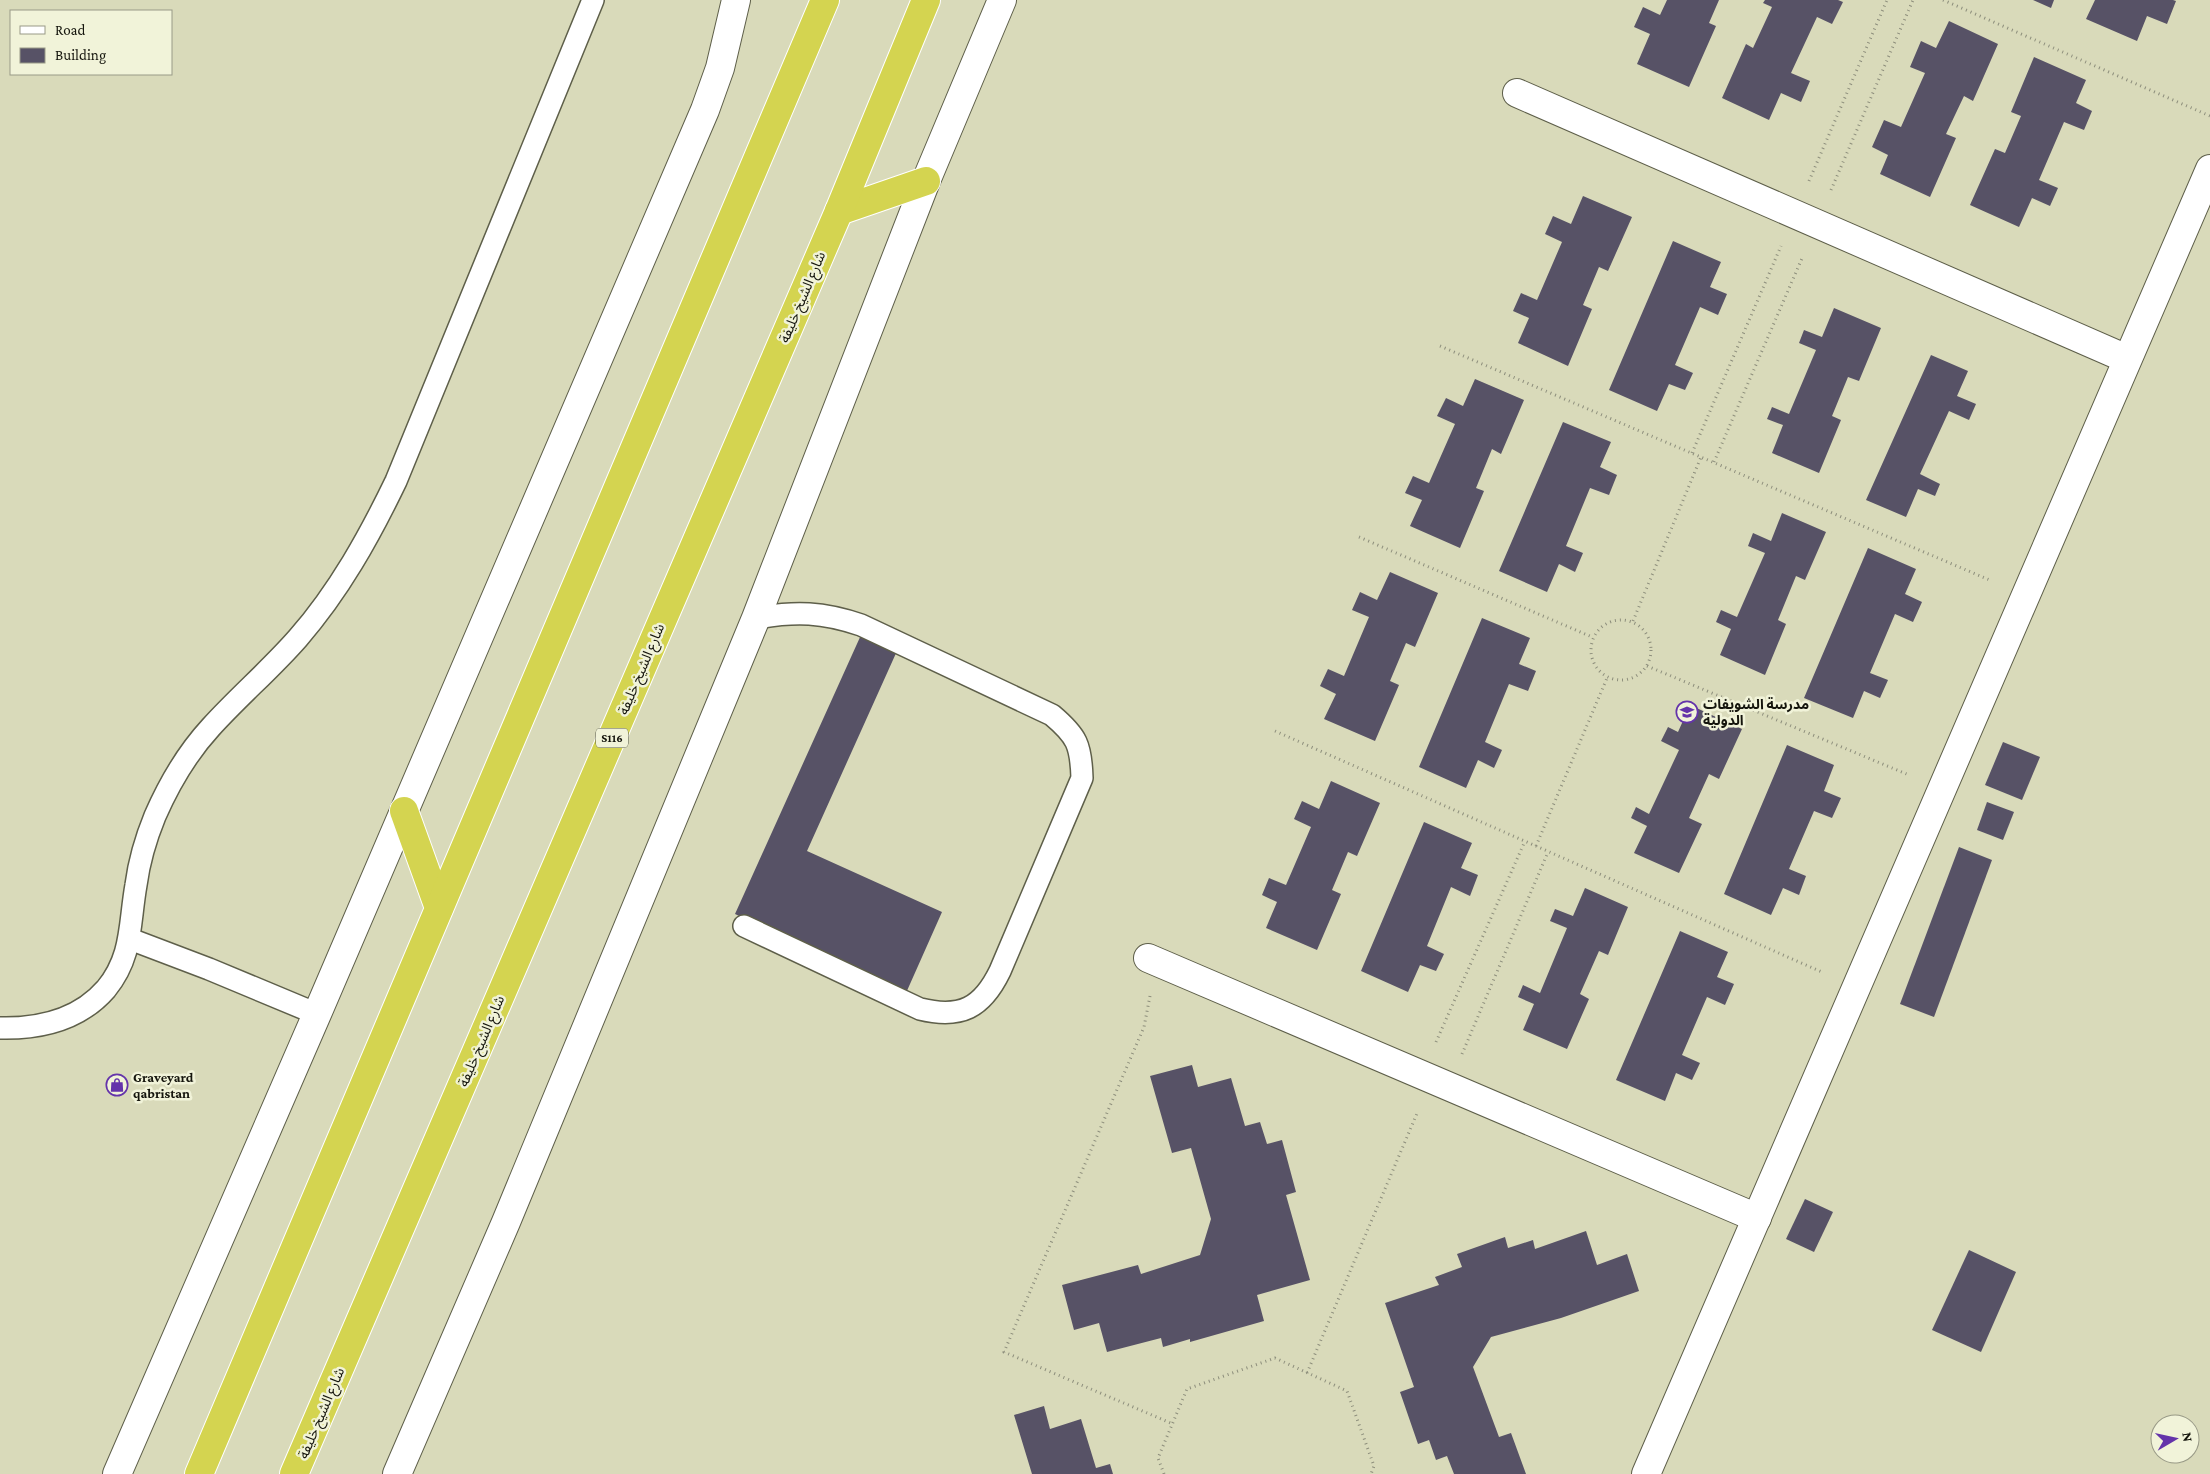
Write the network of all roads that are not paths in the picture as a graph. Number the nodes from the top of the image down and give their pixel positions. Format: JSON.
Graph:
{"nodes":[{"id":1,"x":593,"y":0,"type":"edge"},
{"id":2,"x":736,"y":0,"type":"edge"},
{"id":3,"x":826,"y":0,"type":"edge"},
{"id":4,"x":926,"y":0,"type":"edge"},
{"id":5,"x":1002,"y":0,"type":"edge"},
{"id":6,"x":1517,"y":92,"type":"dead end"},
{"id":7,"x":2210,"y":169,"type":"edge"},
{"id":8,"x":926,"y":181,"type":"junction"},
{"id":9,"x":838,"y":211,"type":"junction"},
{"id":10,"x":2127,"y":359,"type":"junction"},
{"id":11,"x":756,"y":618,"type":"junction"},
{"id":12,"x":404,"y":811,"type":"junction"},
{"id":13,"x":439,"y":908,"type":"junction"},
{"id":14,"x":744,"y":926,"type":"dead end"},
{"id":15,"x":130,"y":938,"type":"junction"},
{"id":16,"x":1148,"y":958,"type":"road end"},
{"id":17,"x":317,"y":1014,"type":"junction"},
{"id":18,"x":0,"y":1028,"type":"edge"},
{"id":19,"x":1757,"y":1218,"type":"junction"},
{"id":20,"x":117,"y":1474,"type":"edge"},
{"id":21,"x":199,"y":1474,"type":"edge"},
{"id":22,"x":294,"y":1474,"type":"edge"},
{"id":23,"x":397,"y":1474,"type":"edge"},
{"id":24,"x":1646,"y":1474,"type":"edge"}],
"edges":[{"from":1,"to":15,"type":"lane"},
{"from":2,"to":12,"type":"street"},
{"from":3,"to":13,"type":"highway"},
{"from":4,"to":9,"type":"highway","name":"شارع الشيخ خليفة","number":"S116"},
{"from":5,"to":8,"type":"street"},
{"from":6,"to":10,"type":"street"},
{"from":7,"to":10,"type":"street"},
{"from":8,"to":9,"type":"highway"},
{"from":8,"to":11,"type":"street"},
{"from":9,"to":22,"type":"highway","name":"شارع الشيخ خليفة","number":"S116"},
{"from":10,"to":19,"type":"street"},
{"from":11,"to":14,"type":"lane"},
{"from":11,"to":23,"type":"street"},
{"from":12,"to":13,"type":"highway"},
{"from":12,"to":17,"type":"street"},
{"from":13,"to":21,"type":"highway"},
{"from":15,"to":17,"type":"lane"},
{"from":15,"to":18,"type":"lane"},
{"from":16,"to":19,"type":"street"},
{"from":17,"to":20,"type":"street"},
{"from":19,"to":24,"type":"street"}]}
